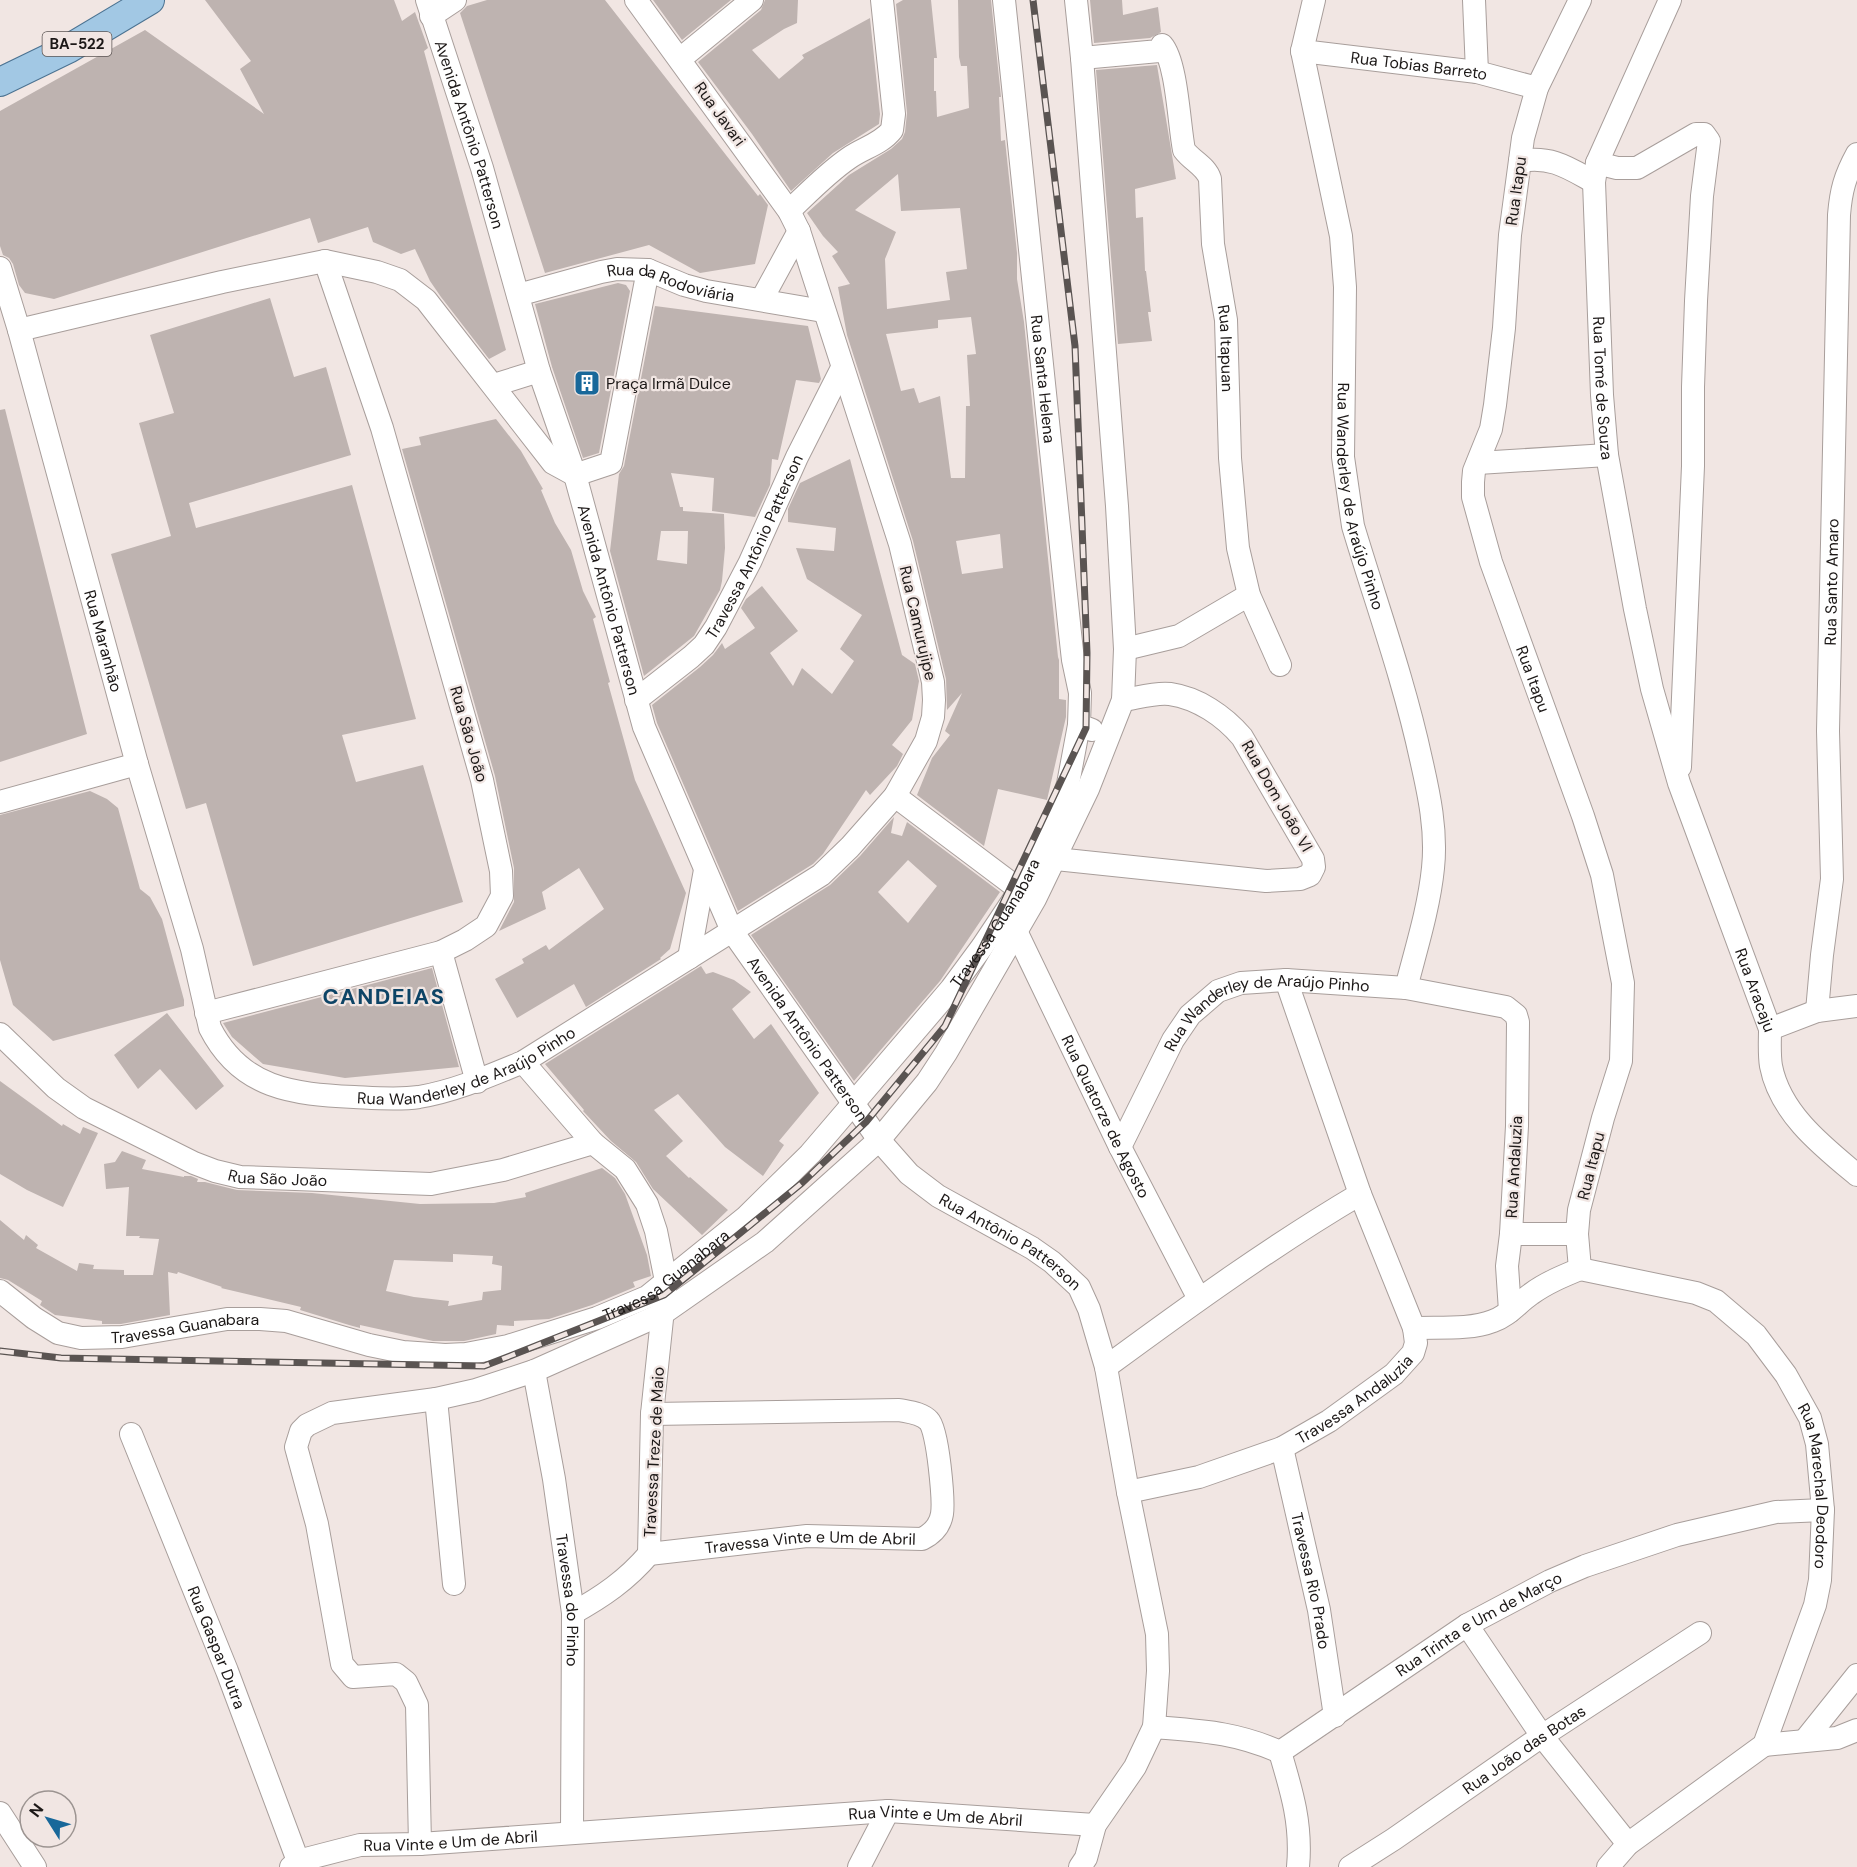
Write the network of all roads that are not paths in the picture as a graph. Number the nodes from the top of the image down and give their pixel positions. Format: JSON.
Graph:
{"nodes":[{"id":1,"x":150,"y":0,"type":"edge"},
{"id":2,"x":455,"y":0,"type":"edge"},
{"id":3,"x":636,"y":0,"type":"edge"},
{"id":4,"x":752,"y":0,"type":"edge"},
{"id":5,"x":882,"y":0,"type":"edge"},
{"id":6,"x":1004,"y":0,"type":"edge"},
{"id":7,"x":1076,"y":0,"type":"edge"},
{"id":8,"x":1314,"y":0,"type":"edge"},
{"id":9,"x":1474,"y":0,"type":"edge"},
{"id":10,"x":1580,"y":0,"type":"edge"},
{"id":11,"x":1670,"y":0,"type":"edge"},
{"id":12,"x":426,"y":5,"type":"edge"},
{"id":13,"x":1302,"y":51,"type":"junction"},
{"id":14,"x":1082,"y":58,"type":"junction"},
{"id":15,"x":680,"y":59,"type":"junction"},
{"id":16,"x":1477,"y":72,"type":"junction"},
{"id":17,"x":0,"y":82,"type":"edge"},
{"id":18,"x":1537,"y":88,"type":"junction"},
{"id":19,"x":1857,"y":154,"type":"edge"},
{"id":20,"x":1520,"y":161,"type":"junction"},
{"id":21,"x":1596,"y":172,"type":"junction"},
{"id":22,"x":789,"y":211,"type":"junction"},
{"id":23,"x":799,"y":231,"type":"junction"},
{"id":24,"x":326,"y":261,"type":"junction"},
{"id":25,"x":0,"y":268,"type":"edge"},
{"id":26,"x":648,"y":270,"type":"junction"},
{"id":27,"x":518,"y":295,"type":"junction"},
{"id":28,"x":762,"y":299,"type":"junction"},
{"id":29,"x":823,"y":311,"type":"junction"},
{"id":30,"x":19,"y":330,"type":"junction"},
{"id":31,"x":842,"y":368,"type":"junction"},
{"id":32,"x":539,"y":371,"type":"junction"},
{"id":33,"x":494,"y":385,"type":"junction"},
{"id":34,"x":1607,"y":454,"type":"junction"},
{"id":35,"x":1478,"y":463,"type":"junction"},
{"id":36,"x":575,"y":475,"type":"junction"},
{"id":37,"x":1249,"y":595,"type":"junction"},
{"id":38,"x":1125,"y":649,"type":"junction"},
{"id":39,"x":1280,"y":666,"type":"dead end"},
{"id":40,"x":636,"y":700,"type":"junction"},
{"id":41,"x":1123,"y":700,"type":"junction"},
{"id":42,"x":1079,"y":725,"type":"junction"},
{"id":43,"x":1111,"y":736,"type":"junction"},
{"id":44,"x":137,"y":764,"type":"junction"},
{"id":45,"x":1679,"y":783,"type":"junction"},
{"id":46,"x":895,"y":796,"type":"junction"},
{"id":47,"x":0,"y":802,"type":"edge"},
{"id":48,"x":1056,"y":859,"type":"junction"},
{"id":49,"x":705,"y":870,"type":"junction"},
{"id":50,"x":1020,"y":890,"type":"junction"},
{"id":51,"x":732,"y":931,"type":"junction"},
{"id":52,"x":1016,"y":931,"type":"junction"},
{"id":53,"x":441,"y":952,"type":"junction"},
{"id":54,"x":688,"y":958,"type":"junction"},
{"id":55,"x":1286,"y":980,"type":"junction"},
{"id":56,"x":1406,"y":988,"type":"junction"},
{"id":57,"x":1857,"y":1006,"type":"edge"},
{"id":58,"x":1817,"y":1011,"type":"junction"},
{"id":59,"x":206,"y":1013,"type":"junction"},
{"id":60,"x":1518,"y":1022,"type":"joint"},
{"id":61,"x":1770,"y":1029,"type":"junction"},
{"id":62,"x":0,"y":1034,"type":"edge"},
{"id":63,"x":523,"y":1062,"type":"junction"},
{"id":64,"x":477,"y":1082,"type":"junction"},
{"id":65,"x":852,"y":1104,"type":"junction"},
{"id":66,"x":879,"y":1140,"type":"junction"},
{"id":67,"x":592,"y":1143,"type":"junction"},
{"id":68,"x":1120,"y":1147,"type":"junction"},
{"id":69,"x":1857,"y":1175,"type":"edge"},
{"id":70,"x":1360,"y":1194,"type":"junction"},
{"id":71,"x":1511,"y":1234,"type":"junction"},
{"id":72,"x":1577,"y":1234,"type":"junction"},
{"id":73,"x":1581,"y":1269,"type":"junction"},
{"id":74,"x":666,"y":1281,"type":"junction"},
{"id":75,"x":0,"y":1292,"type":"edge"},
{"id":76,"x":1199,"y":1299,"type":"junction"},
{"id":77,"x":1510,"y":1311,"type":"junction"},
{"id":78,"x":662,"y":1314,"type":"junction"},
{"id":79,"x":1414,"y":1328,"type":"junction"},
{"id":80,"x":1106,"y":1367,"type":"junction"},
{"id":81,"x":534,"y":1371,"type":"junction"},
{"id":82,"x":436,"y":1399,"type":"junction"},
{"id":83,"x":652,"y":1414,"type":"junction"},
{"id":84,"x":131,"y":1434,"type":"dead end"},
{"id":85,"x":1282,"y":1448,"type":"junction"},
{"id":86,"x":1128,"y":1492,"type":"junction"},
{"id":87,"x":1823,"y":1510,"type":"junction"},
{"id":88,"x":649,"y":1554,"type":"junction"},
{"id":89,"x":454,"y":1584,"type":"dead end"},
{"id":90,"x":573,"y":1613,"type":"junction"},
{"id":91,"x":1467,"y":1624,"type":"junction"},
{"id":92,"x":1700,"y":1633,"type":"dead end"},
{"id":93,"x":1857,"y":1675,"type":"edge"},
{"id":94,"x":1335,"y":1716,"type":"junction"},
{"id":95,"x":1154,"y":1727,"type":"junction"},
{"id":96,"x":1857,"y":1730,"type":"edge"},
{"id":97,"x":1542,"y":1736,"type":"junction"},
{"id":98,"x":1806,"y":1740,"type":"junction"},
{"id":99,"x":1764,"y":1744,"type":"junction"},
{"id":100,"x":1280,"y":1752,"type":"junction"},
{"id":101,"x":888,"y":1811,"type":"junction"},
{"id":102,"x":0,"y":1813,"type":"edge"},
{"id":103,"x":1095,"y":1825,"type":"junction"},
{"id":104,"x":572,"y":1833,"type":"junction"},
{"id":105,"x":420,"y":1844,"type":"junction"},
{"id":106,"x":1628,"y":1844,"type":"junction"},
{"id":107,"x":295,"y":1864,"type":"edge"},
{"id":108,"x":35,"y":1867,"type":"edge"},
{"id":109,"x":859,"y":1867,"type":"edge"},
{"id":110,"x":1080,"y":1867,"type":"edge"},
{"id":111,"x":1298,"y":1867,"type":"edge"},
{"id":112,"x":1350,"y":1867,"type":"edge"},
{"id":113,"x":1608,"y":1867,"type":"edge"}],
"edges":[{"from":1,"to":17,"type":"main road","number":"BA-522"},
{"from":2,"to":12,"type":"street"},
{"from":3,"to":15,"type":"street","name":"Rua Javari"},
{"from":4,"to":15,"type":"street"},
{"from":5,"to":22,"type":"street"},
{"from":6,"to":42,"type":"street","name":"Rua Santa Helena"},
{"from":7,"to":14,"type":"street"},
{"from":8,"to":13,"type":"street","name":"Rua Wanderley de Araújo Pinho"},
{"from":9,"to":16,"type":"street"},
{"from":10,"to":18,"type":"street","name":"Rua Itapu"},
{"from":11,"to":21,"type":"street","name":"Rua Tomé de Souza"},
{"from":12,"to":27,"type":"street","name":"Avenida Antônio Patterson"},
{"from":13,"to":16,"type":"street","name":"Rua Tobias Barreto"},
{"from":13,"to":56,"type":"street","name":"Rua Wanderley de Araújo Pinho"},
{"from":14,"to":37,"type":"street","name":"Rua Itapuan"},
{"from":14,"to":38,"type":"street"},
{"from":15,"to":22,"type":"street","name":"Rua Javari"},
{"from":16,"to":18,"type":"street","name":"Rua Tobias Barreto"},
{"from":18,"to":20,"type":"street","name":"Rua Itapu"},
{"from":19,"to":58,"type":"street","name":"Rua Santo Amaro"},
{"from":20,"to":21,"type":"street"},
{"from":20,"to":35,"type":"street","name":"Rua Itapu"},
{"from":21,"to":34,"type":"street","name":"Rua Tomé de Souza"},
{"from":21,"to":45,"type":"street"},
{"from":22,"to":23,"type":"street","name":"Rua Javari"},
{"from":23,"to":28,"type":"street"},
{"from":23,"to":29,"type":"street","name":"Rua Javari"},
{"from":24,"to":30,"type":"street"},
{"from":24,"to":33,"type":"street"},
{"from":24,"to":53,"type":"street","name":"Rua São João"},
{"from":25,"to":30,"type":"street","name":"Rua Maranhão"},
{"from":26,"to":27,"type":"street","name":"Rua da Rodoviária"},
{"from":26,"to":28,"type":"street","name":"Rua da Rodoviária"},
{"from":26,"to":36,"type":"street"},
{"from":27,"to":32,"type":"street","name":"Avenida Antônio Patterson"},
{"from":28,"to":29,"type":"street","name":"Rua da Rodoviária"},
{"from":29,"to":31,"type":"street","name":"Rua Camurujipe"},
{"from":30,"to":44,"type":"street","name":"Rua Maranhão"},
{"from":31,"to":40,"type":"street","name":"Travessa Antônio Patterson"},
{"from":31,"to":46,"type":"street","name":"Rua Camurujipe"},
{"from":32,"to":33,"type":"street"},
{"from":32,"to":36,"type":"street","name":"Avenida Antônio Patterson"},
{"from":33,"to":36,"type":"street"},
{"from":34,"to":35,"type":"street"},
{"from":34,"to":45,"type":"street","name":"Rua Tomé de Souza"},
{"from":35,"to":72,"type":"street","name":"Rua Itapu"},
{"from":36,"to":40,"type":"street","name":"Avenida Antônio Patterson"},
{"from":37,"to":38,"type":"street"},
{"from":37,"to":39,"type":"street","name":"Rua Itapuan"},
{"from":38,"to":41,"type":"street"},
{"from":40,"to":49,"type":"street","name":"Avenida Antônio Patterson"},
{"from":41,"to":43,"type":"street"},
{"from":41,"to":48,"type":"street","name":"Rua Dom João VI"},
{"from":42,"to":43,"type":"street"},
{"from":42,"to":50,"type":"street","name":"Travessa Guanabara"},
{"from":43,"to":48,"type":"street"},
{"from":44,"to":47,"type":"street"},
{"from":44,"to":59,"type":"street","name":"Rua Maranhão"},
{"from":45,"to":61,"type":"street","name":"Rua Aracaju"},
{"from":46,"to":50,"type":"street"},
{"from":46,"to":51,"type":"street","name":"Rua Camurujipe"},
{"from":48,"to":52,"type":"street"},
{"from":49,"to":51,"type":"street","name":"Avenida Antônio Patterson"},
{"from":49,"to":54,"type":"street"},
{"from":50,"to":65,"type":"street","name":"Travessa Guanabara"},
{"from":51,"to":54,"type":"street","name":"Rua Wanderley de Araújo Pinho"},
{"from":51,"to":65,"type":"street","name":"Avenida Antônio Patterson"},
{"from":52,"to":66,"type":"street"},
{"from":52,"to":68,"type":"street","name":"Rua Quatorze de Agosto"},
{"from":53,"to":59,"type":"street","name":"Rua São João"},
{"from":53,"to":64,"type":"street"},
{"from":54,"to":63,"type":"street","name":"Rua Wanderley de Araújo Pinho"},
{"from":55,"to":56,"type":"street","name":"Rua Wanderley de Araújo Pinho"},
{"from":55,"to":68,"type":"street","name":"Rua Wanderley de Araújo Pinho"},
{"from":55,"to":70,"type":"street"},
{"from":56,"to":60,"type":"street","name":"Rua Wanderley de Araújo Pinho"},
{"from":57,"to":58,"type":"street"},
{"from":58,"to":61,"type":"street"},
{"from":59,"to":64,"type":"street","name":"Rua Wanderley de Araújo Pinho"},
{"from":60,"to":71,"type":"street","name":"Rua Andaluzia"},
{"from":61,"to":69,"type":"street","name":"Rua Aracaju"},
{"from":62,"to":67,"type":"street","name":"Rua São João"},
{"from":63,"to":64,"type":"street","name":"Rua Wanderley de Araújo Pinho"},
{"from":63,"to":67,"type":"street","name":"Travessa Treze de Maio"},
{"from":65,"to":66,"type":"street","name":"Avenida Antônio Patterson"},
{"from":65,"to":74,"type":"street","name":"Travessa Guanabara"},
{"from":66,"to":78,"type":"street"},
{"from":66,"to":80,"type":"street","name":"Rua Antônio Patterson"},
{"from":67,"to":74,"type":"street","name":"Travessa Treze de Maio"},
{"from":68,"to":76,"type":"street","name":"Rua Quatorze de Agosto"},
{"from":70,"to":76,"type":"street"},
{"from":70,"to":79,"type":"street"},
{"from":71,"to":72,"type":"street"},
{"from":71,"to":77,"type":"street","name":"Rua Andaluzia"},
{"from":72,"to":73,"type":"street","name":"Rua Itapu"},
{"from":73,"to":77,"type":"street","name":"Travessa Andaluzia"},
{"from":73,"to":87,"type":"street","name":"Rua Marechal Deodoro"},
{"from":74,"to":75,"type":"street","name":"Travessa Guanabara"},
{"from":74,"to":78,"type":"street","name":"Travessa Treze de Maio"},
{"from":76,"to":80,"type":"street"},
{"from":77,"to":79,"type":"street","name":"Travessa Andaluzia"},
{"from":78,"to":81,"type":"street"},
{"from":78,"to":83,"type":"street","name":"Travessa Treze de Maio"},
{"from":79,"to":85,"type":"street","name":"Travessa Andaluzia"},
{"from":80,"to":86,"type":"street"},
{"from":81,"to":82,"type":"street"},
{"from":81,"to":90,"type":"street","name":"Travessa do Pinho"},
{"from":82,"to":89,"type":"street"},
{"from":82,"to":105,"type":"street"},
{"from":83,"to":88,"type":"street","name":"Travessa Treze de Maio"},
{"from":83,"to":88,"type":"street","name":"Travessa Vinte e Um de Abril"},
{"from":84,"to":107,"type":"street","name":"Rua Gaspar Dutra"},
{"from":85,"to":86,"type":"street","name":"Travessa Andaluzia"},
{"from":85,"to":94,"type":"street","name":"Travessa Rio Prado"},
{"from":86,"to":95,"type":"street"},
{"from":87,"to":91,"type":"street","name":"Rua Trinta e Um de Março"},
{"from":87,"to":99,"type":"street","name":"Rua Marechal Deodoro"},
{"from":88,"to":90,"type":"street"},
{"from":90,"to":104,"type":"street","name":"Travessa do Pinho"},
{"from":91,"to":94,"type":"street","name":"Rua Trinta e Um de Março"},
{"from":91,"to":97,"type":"street"},
{"from":92,"to":97,"type":"street","name":"Rua João das Botas"},
{"from":93,"to":98,"type":"street"},
{"from":94,"to":100,"type":"street","name":"Rua Trinta e Um de Março"},
{"from":95,"to":100,"type":"street"},
{"from":95,"to":103,"type":"street"},
{"from":96,"to":98,"type":"street"},
{"from":97,"to":106,"type":"street"},
{"from":97,"to":112,"type":"street","name":"Rua João das Botas"},
{"from":98,"to":99,"type":"street"},
{"from":99,"to":106,"type":"street"},
{"from":100,"to":111,"type":"street"},
{"from":101,"to":103,"type":"street","name":"Rua Vinte e Um de Abril"},
{"from":101,"to":104,"type":"street","name":"Rua Vinte e Um de Abril"},
{"from":101,"to":109,"type":"street"},
{"from":102,"to":108,"type":"street"},
{"from":103,"to":110,"type":"street"},
{"from":104,"to":105,"type":"street","name":"Rua Vinte e Um de Abril"},
{"from":105,"to":107,"type":"street","name":"Rua Vinte e Um de Abril"},
{"from":106,"to":113,"type":"street"}]}
